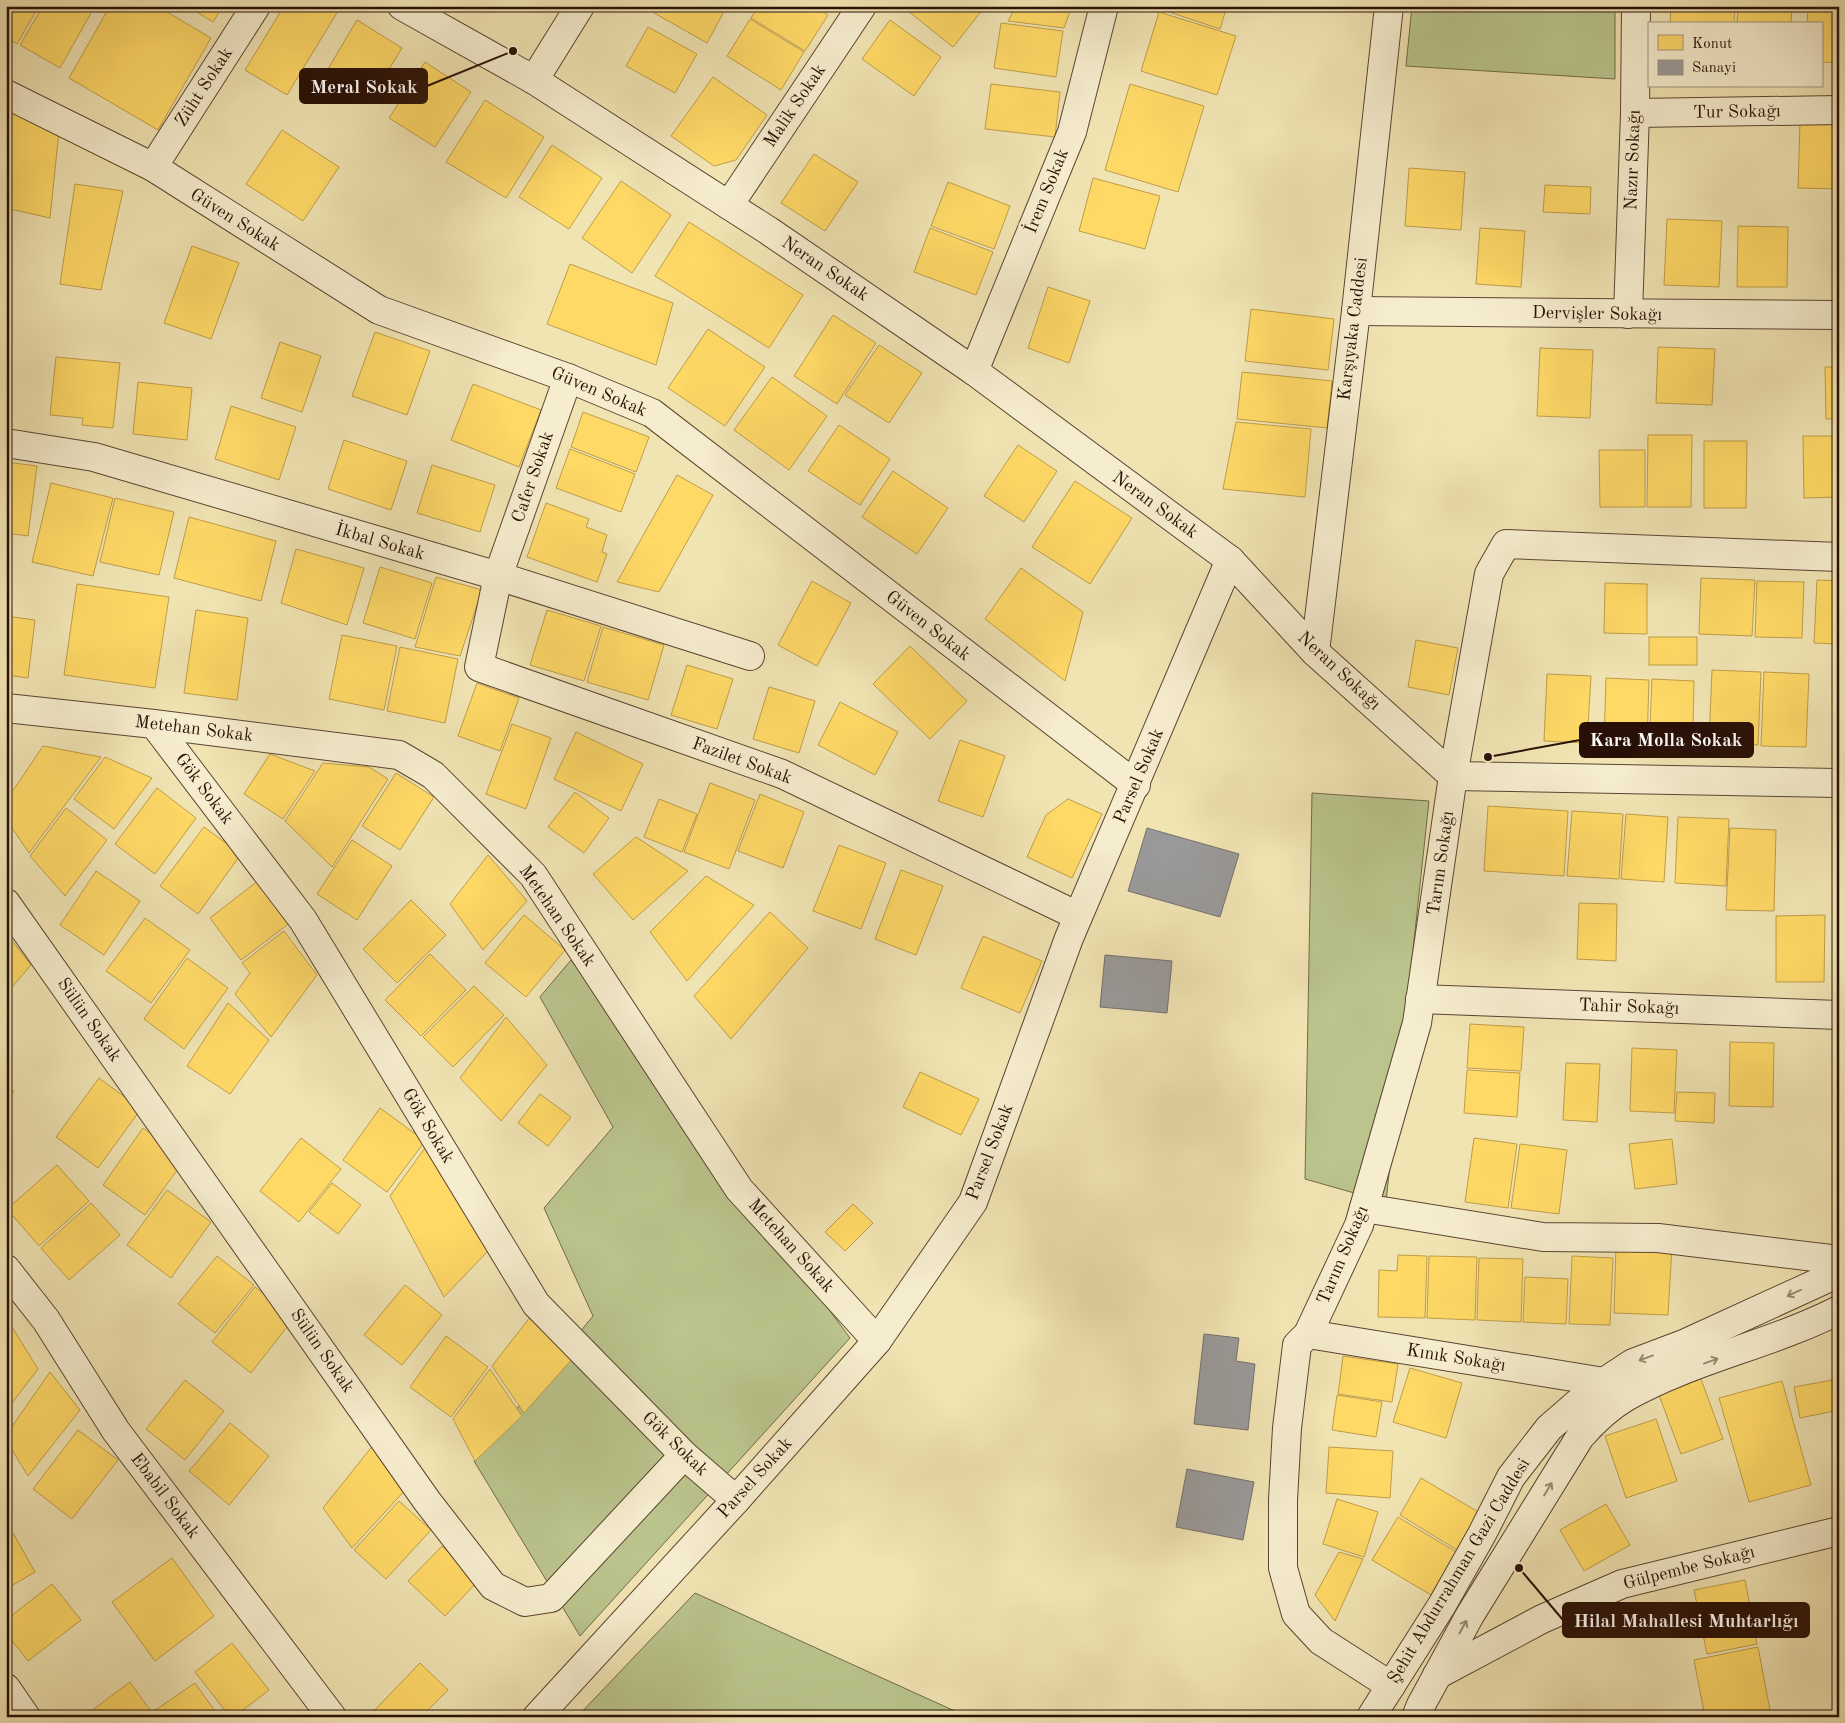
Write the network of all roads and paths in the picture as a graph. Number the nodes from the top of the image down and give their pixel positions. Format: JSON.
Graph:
{"nodes":[{"id":1,"x":256,"y":6,"type":"edge"},
{"id":2,"x":402,"y":6,"type":"edge"},
{"id":3,"x":580,"y":6,"type":"edge"},
{"id":4,"x":862,"y":6,"type":"edge"},
{"id":5,"x":1104,"y":6,"type":"edge"},
{"id":6,"x":1389,"y":6,"type":"edge"},
{"id":7,"x":1636,"y":6,"type":"edge"},
{"id":8,"x":534,"y":80,"type":"junction"},
{"id":9,"x":6,"y":94,"type":"edge"},
{"id":10,"x":1839,"y":110,"type":"edge"},
{"id":11,"x":1635,"y":114,"type":"junction"},
{"id":12,"x":153,"y":167,"type":"junction"},
{"id":13,"x":729,"y":205,"type":"junction"},
{"id":14,"x":1356,"y":311,"type":"junction"},
{"id":15,"x":1628,"y":314,"type":"junction"},
{"id":16,"x":1839,"y":315,"type":"edge"},
{"id":17,"x":974,"y":371,"type":"junction"},
{"id":18,"x":568,"y":378,"type":"junction"},
{"id":19,"x":6,"y":443,"type":"edge"},
{"id":20,"x":1839,"y":557,"type":"edge"},
{"id":21,"x":1230,"y":560,"type":"junction"},
{"id":22,"x":498,"y":576,"type":"junction"},
{"id":23,"x":1315,"y":652,"type":"junction"},
{"id":24,"x":750,"y":656,"type":"dead end"},
{"id":25,"x":6,"y":708,"type":"edge"},
{"id":26,"x":154,"y":724,"type":"junction"},
{"id":27,"x":1453,"y":776,"type":"junction"},
{"id":28,"x":1839,"y":783,"type":"edge"},
{"id":29,"x":1136,"y":785,"type":"junction"},
{"id":30,"x":6,"y":902,"type":"edge"},
{"id":31,"x":1078,"y":916,"type":"junction"},
{"id":32,"x":1420,"y":999,"type":"junction"},
{"id":33,"x":1839,"y":1015,"type":"edge"},
{"id":34,"x":1364,"y":1208,"type":"junction"},
{"id":35,"x":1839,"y":1260,"type":"edge"},
{"id":36,"x":6,"y":1269,"type":"edge"},
{"id":37,"x":1839,"y":1273,"type":"edge"},
{"id":38,"x":1839,"y":1310,"type":"edge"},
{"id":39,"x":1308,"y":1334,"type":"junction"},
{"id":40,"x":877,"y":1341,"type":"junction"},
{"id":41,"x":1604,"y":1382,"type":"junction"},
{"id":42,"x":684,"y":1455,"type":"junction"},
{"id":43,"x":736,"y":1500,"type":"junction"},
{"id":44,"x":1839,"y":1531,"type":"edge"},
{"id":45,"x":1437,"y":1675,"type":"junction"},
{"id":46,"x":1391,"y":1686,"type":"junction"},
{"id":47,"x":6,"y":1688,"type":"edge"},
{"id":48,"x":26,"y":1717,"type":"edge"},
{"id":49,"x":332,"y":1717,"type":"edge"},
{"id":50,"x":537,"y":1717,"type":"edge"},
{"id":51,"x":1371,"y":1717,"type":"edge"},
{"id":52,"x":1416,"y":1717,"type":"edge"}],
"edges":[{"from":1,"to":12,"type":"street","name":"Züht Sokak"},
{"from":2,"to":8,"type":"street","name":"Neran Sokak"},
{"from":3,"to":8,"type":"street"},
{"from":4,"to":13,"type":"street","name":"Malik Sokak"},
{"from":5,"to":17,"type":"street","name":"İrem Sokak"},
{"from":6,"to":14,"type":"street","name":"Karşıyaka Caddesi"},
{"from":7,"to":11,"type":"street","name":"Nazır Sokağı"},
{"from":8,"to":13,"type":"street","name":"Neran Sokak"},
{"from":9,"to":12,"type":"street","name":"Güven Sokak"},
{"from":10,"to":11,"type":"street","name":"Tur Sokağı"},
{"from":11,"to":15,"type":"street","name":"Nazır Sokağı"},
{"from":12,"to":18,"type":"street","name":"Güven Sokak"},
{"from":13,"to":17,"type":"street","name":"Neran Sokak"},
{"from":14,"to":15,"type":"street","name":"Dervişler Sokağı"},
{"from":14,"to":23,"type":"street","name":"Karşıyaka Caddesi"},
{"from":15,"to":16,"type":"street","name":"Dervişler Sokağı"},
{"from":17,"to":21,"type":"street","name":"Neran Sokak"},
{"from":18,"to":22,"type":"street","name":"Cafer Sokak"},
{"from":18,"to":29,"type":"street","name":"Güven Sokak"},
{"from":19,"to":22,"type":"street","name":"İkbal Sokak"},
{"from":20,"to":27,"type":"street","name":"Tarım Sokağı"},
{"from":21,"to":23,"type":"street","name":"Neran Sokağı"},
{"from":21,"to":29,"type":"street","name":"Parsel Sokak"},
{"from":22,"to":24,"type":"street","name":"İkbal Sokak"},
{"from":22,"to":31,"type":"street","name":"Fazilet Sokak"},
{"from":23,"to":27,"type":"street","name":"Neran Sokağı"},
{"from":25,"to":26,"type":"street","name":"Metehan Sokak"},
{"from":26,"to":40,"type":"street","name":"Metehan Sokak"},
{"from":26,"to":42,"type":"street","name":"Gök Sokak"},
{"from":27,"to":28,"type":"street"},
{"from":27,"to":32,"type":"street","name":"Tarım Sokağı"},
{"from":29,"to":31,"type":"street","name":"Parsel Sokak"},
{"from":30,"to":42,"type":"street","name":"Sülün Sokak"},
{"from":31,"to":40,"type":"street","name":"Parsel Sokak"},
{"from":32,"to":33,"type":"street","name":"Tahir Sokağı"},
{"from":32,"to":34,"type":"street","name":"Tarım Sokağı"},
{"from":34,"to":35,"type":"street"},
{"from":34,"to":39,"type":"street","name":"Tarım Sokağı"},
{"from":36,"to":49,"type":"street","name":"Ebabil Sokak"},
{"from":37,"to":41,"type":"street","name":"Şehit Abdurrahman Gazi Caddesi","one_way":true},
{"from":45,"to":38,"type":"street","name":"Şehit Abdurrahman Gazi Caddesi","one_way":true},
{"from":39,"to":41,"type":"street","name":"Kınık Sokağı"},
{"from":39,"to":46,"type":"street","name":"Tarım Sokağı"},
{"from":40,"to":43,"type":"street","name":"Parsel Sokak"},
{"from":41,"to":46,"type":"street","name":"Şehit Abdurrahman Gazi Caddesi"},
{"from":42,"to":43,"type":"street","name":"Gök Sokak"},
{"from":43,"to":50,"type":"street","name":"Parsel Sokak"},
{"from":44,"to":45,"type":"street","name":"Gülpembe Sokağı"},
{"from":45,"to":52,"type":"street","name":"Şehit Abdurrahman Gazi Caddesi"},
{"from":46,"to":51,"type":"street","name":"Şehit Abdurrahman Gazi Caddesi"},
{"from":47,"to":48,"type":"street"}]}
